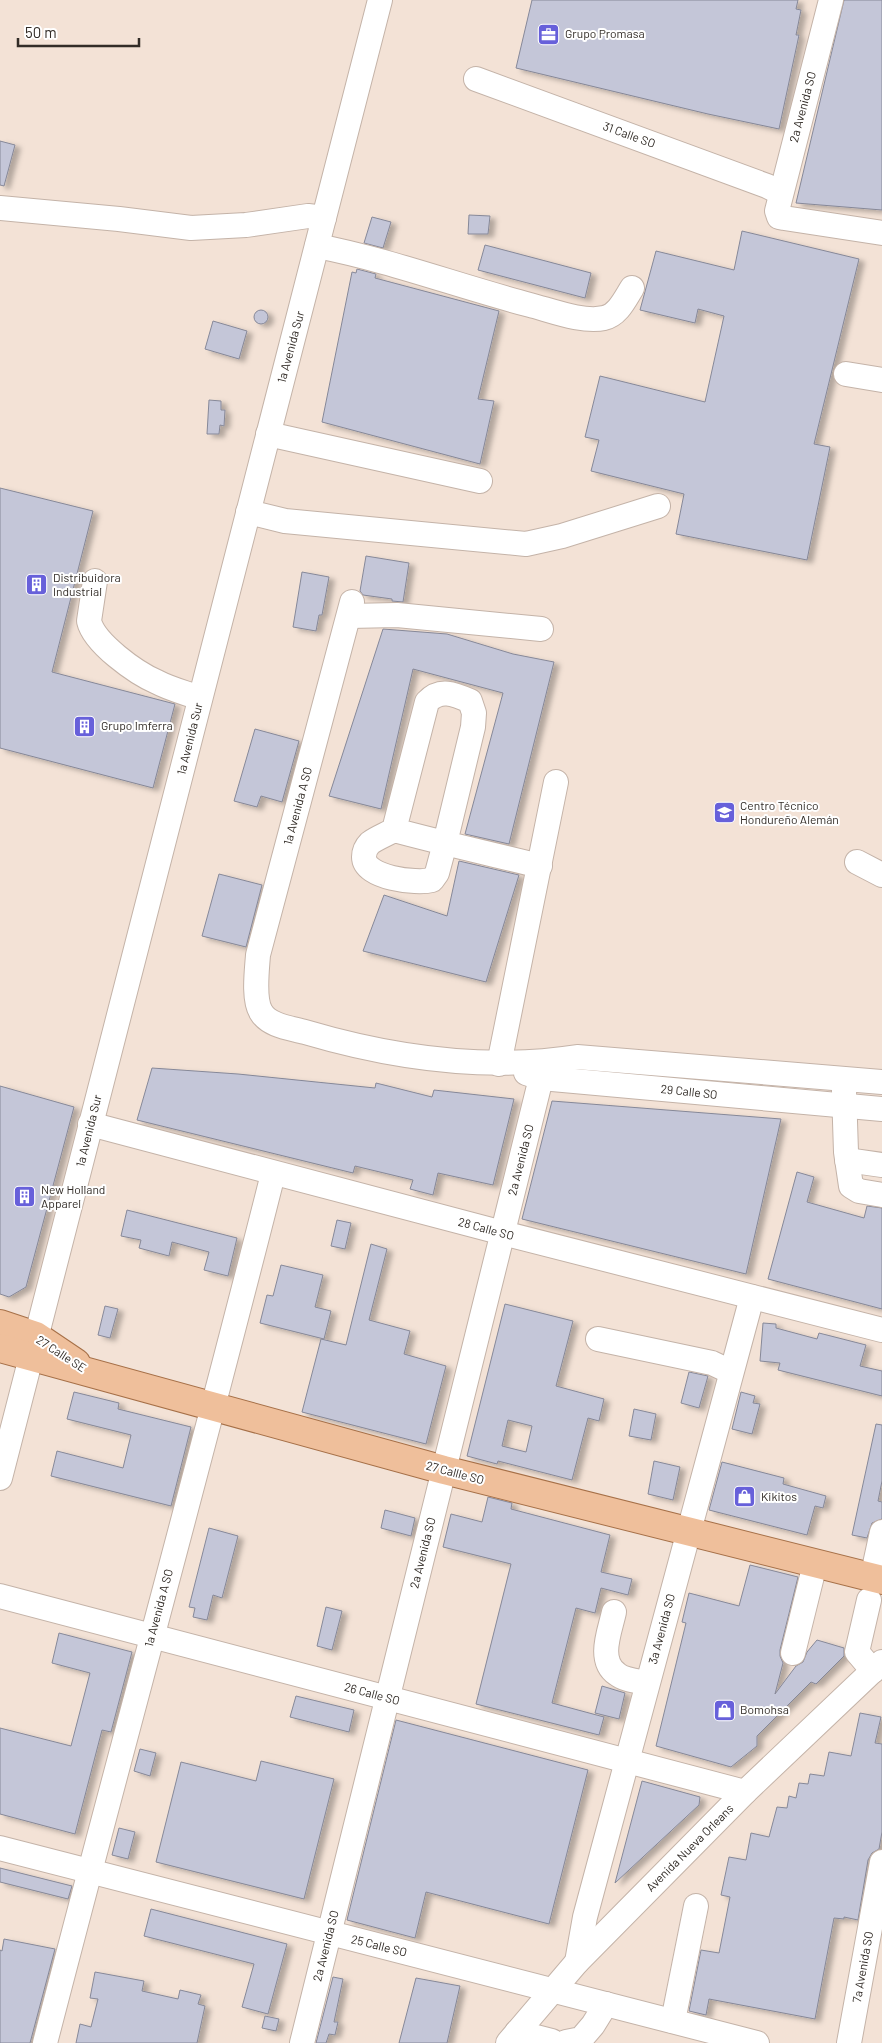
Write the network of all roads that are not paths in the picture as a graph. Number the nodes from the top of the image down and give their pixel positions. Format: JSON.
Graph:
{"nodes":[{"id":1,"x":380,"y":0,"type":"edge"},
{"id":2,"x":831,"y":0,"type":"edge"},
{"id":3,"x":476,"y":79,"type":"dead end"},
{"id":4,"x":779,"y":204,"type":"junction"},
{"id":5,"x":0,"y":208,"type":"edge"},
{"id":6,"x":324,"y":218,"type":"junction"},
{"id":7,"x":882,"y":233,"type":"edge"},
{"id":8,"x":317,"y":246,"type":"junction"},
{"id":9,"x":632,"y":288,"type":"dead end"},
{"id":10,"x":846,"y":374,"type":"dead end"},
{"id":11,"x":882,"y":380,"type":"edge"},
{"id":12,"x":268,"y":434,"type":"junction"},
{"id":13,"x":480,"y":481,"type":"dead end"},
{"id":14,"x":658,"y":506,"type":"dead end"},
{"id":15,"x":248,"y":512,"type":"junction"},
{"id":16,"x":95,"y":582,"type":"dead end"},
{"id":17,"x":541,"y":628,"type":"dead end"},
{"id":18,"x":200,"y":698,"type":"junction"},
{"id":19,"x":556,"y":782,"type":"dead end"},
{"id":20,"x":394,"y":830,"type":"junction"},
{"id":21,"x":445,"y":843,"type":"junction"},
{"id":22,"x":857,"y":862,"type":"dead end"},
{"id":23,"x":540,"y":866,"type":"junction"},
{"id":24,"x":882,"y":875,"type":"edge"},
{"id":25,"x":260,"y":1012,"type":"joint"},
{"id":26,"x":499,"y":1064,"type":"junction"},
{"id":27,"x":543,"y":1070,"type":"junction"},
{"id":28,"x":779,"y":1074,"type":"junction"},
{"id":29,"x":844,"y":1079,"type":"junction"},
{"id":30,"x":882,"y":1082,"type":"edge"},
{"id":31,"x":777,"y":1101,"type":"junction"},
{"id":32,"x":844,"y":1106,"type":"junction"},
{"id":33,"x":882,"y":1109,"type":"edge"},
{"id":34,"x":90,"y":1124,"type":"junction"},
{"id":35,"x":847,"y":1160,"type":"junction"},
{"id":36,"x":882,"y":1165,"type":"edge"},
{"id":37,"x":273,"y":1174,"type":"junction"},
{"id":38,"x":882,"y":1194,"type":"edge"},
{"id":39,"x":503,"y":1233,"type":"junction"},
{"id":40,"x":752,"y":1297,"type":"junction"},
{"id":41,"x":0,"y":1324,"type":"edge"},
{"id":42,"x":882,"y":1330,"type":"edge"},
{"id":43,"x":598,"y":1339,"type":"dead end"},
{"id":44,"x":33,"y":1347,"type":"junction"},
{"id":45,"x":0,"y":1348,"type":"edge"},
{"id":46,"x":731,"y":1372,"type":"junction"},
{"id":47,"x":93,"y":1375,"type":"joint"},
{"id":48,"x":214,"y":1408,"type":"junction"},
{"id":49,"x":444,"y":1470,"type":"junction"},
{"id":50,"x":0,"y":1478,"type":"edge"},
{"id":51,"x":688,"y":1532,"type":"junction"},
{"id":52,"x":882,"y":1532,"type":"edge"},
{"id":53,"x":815,"y":1564,"type":"junction"},
{"id":54,"x":874,"y":1586,"type":"edge"},
{"id":55,"x":0,"y":1596,"type":"edge"},
{"id":56,"x":614,"y":1612,"type":"dead end"},
{"id":57,"x":152,"y":1636,"type":"junction"},
{"id":58,"x":793,"y":1653,"type":"dead end"},
{"id":59,"x":877,"y":1667,"type":"edge"},
{"id":60,"x":647,"y":1683,"type":"junction"},
{"id":61,"x":387,"y":1698,"type":"junction"},
{"id":62,"x":626,"y":1761,"type":"junction"},
{"id":63,"x":745,"y":1792,"type":"junction"},
{"id":64,"x":0,"y":1848,"type":"edge"},
{"id":65,"x":882,"y":1862,"type":"edge"},
{"id":66,"x":90,"y":1871,"type":"junction"},
{"id":67,"x":696,"y":1906,"type":"dead end"},
{"id":68,"x":329,"y":1933,"type":"junction"},
{"id":69,"x":577,"y":1962,"type":"junction"},
{"id":70,"x":552,"y":1990,"type":"junction"},
{"id":71,"x":606,"y":2004,"type":"junction"},
{"id":72,"x":673,"y":2021,"type":"junction"},
{"id":73,"x":513,"y":2038,"type":"edge"},
{"id":74,"x":559,"y":2042,"type":"edge"},
{"id":75,"x":45,"y":2043,"type":"edge"},
{"id":76,"x":302,"y":2043,"type":"edge"},
{"id":77,"x":757,"y":2043,"type":"edge"},
{"id":78,"x":849,"y":2043,"type":"edge"}],
"edges":[{"from":1,"to":6,"type":"street","name":"1a Avenida Sur"},
{"from":2,"to":4,"type":"street","name":"2a Avenida SO"},
{"from":3,"to":4,"type":"street","name":"31 Calle SO"},
{"from":4,"to":7,"type":"street","name":"31 Calle SO"},
{"from":5,"to":6,"type":"street"},
{"from":6,"to":8,"type":"street","name":"1a Avenida Sur"},
{"from":8,"to":9,"type":"street"},
{"from":8,"to":12,"type":"street","name":"1a Avenida Sur"},
{"from":10,"to":11,"type":"street"},
{"from":12,"to":13,"type":"street"},
{"from":12,"to":15,"type":"street","name":"1a Avenida Sur"},
{"from":14,"to":15,"type":"street"},
{"from":15,"to":18,"type":"street","name":"1a Avenida Sur"},
{"from":16,"to":18,"type":"street"},
{"from":17,"to":25,"type":"street","name":"1a Avenida A SO"},
{"from":18,"to":34,"type":"street","name":"1a Avenida Sur"},
{"from":19,"to":23,"type":"street"},
{"from":20,"to":21,"type":"street"},
{"from":20,"to":21,"type":"street"},
{"from":20,"to":21,"type":"street"},
{"from":21,"to":23,"type":"street"},
{"from":22,"to":24,"type":"street"},
{"from":23,"to":26,"type":"street"},
{"from":25,"to":26,"type":"street","name":"29 Calle SO"},
{"from":26,"to":27,"type":"street","name":"29 Calle SO"},
{"from":27,"to":28,"type":"street","name":"29 Calle SO"},
{"from":27,"to":31,"type":"street","name":"29 Calle SO"},
{"from":27,"to":39,"type":"street","name":"2a Avenida SO"},
{"from":28,"to":29,"type":"street","name":"29 Calle SO"},
{"from":28,"to":31,"type":"street"},
{"from":29,"to":30,"type":"street","name":"29 Calle SO"},
{"from":29,"to":32,"type":"street"},
{"from":31,"to":32,"type":"street","name":"29 Calle SO"},
{"from":32,"to":33,"type":"street","name":"29 Calle SO"},
{"from":32,"to":35,"type":"street"},
{"from":34,"to":37,"type":"street","name":"28 Calle SO"},
{"from":34,"to":44,"type":"street","name":"1a Avenida Sur"},
{"from":35,"to":36,"type":"street"},
{"from":35,"to":38,"type":"street"},
{"from":37,"to":39,"type":"street","name":"28 Calle SO"},
{"from":37,"to":48,"type":"street","name":"1a Avenida A SO"},
{"from":39,"to":40,"type":"street","name":"28 Calle SO"},
{"from":39,"to":49,"type":"street","name":"2a Avenida SO"},
{"from":40,"to":42,"type":"street","name":"28 Calle SO"},
{"from":40,"to":46,"type":"street","name":"3a Avenida SO"},
{"from":41,"to":44,"type":"main road","name":"27 Calle SE"},
{"from":43,"to":46,"type":"street"},
{"from":44,"to":45,"type":"main road","name":"27 Calle SE"},
{"from":44,"to":47,"type":"main road","name":"27 Calle SE"},
{"from":44,"to":50,"type":"street","name":"1a Avenida Sur"},
{"from":46,"to":51,"type":"street","name":"3a Avenida SO"},
{"from":47,"to":48,"type":"main road","name":"27 Callle SO"},
{"from":48,"to":49,"type":"main road","name":"27 Callle SO"},
{"from":48,"to":57,"type":"street","name":"1a Avenida A SO"},
{"from":49,"to":51,"type":"main road","name":"27 Callle SO"},
{"from":49,"to":61,"type":"street","name":"2a Avenida SO"},
{"from":51,"to":53,"type":"main road","name":"27 Callle SO"},
{"from":51,"to":60,"type":"street","name":"3a Avenida SO"},
{"from":52,"to":54,"type":"street"},
{"from":53,"to":54,"type":"main road","name":"27 Callle SO"},
{"from":53,"to":58,"type":"street"},
{"from":54,"to":59,"type":"street"},
{"from":55,"to":57,"type":"street","name":"26 Calle SO"},
{"from":56,"to":60,"type":"street"},
{"from":57,"to":61,"type":"street","name":"26 Calle SO"},
{"from":57,"to":66,"type":"street","name":"1a Avenida A SO"},
{"from":59,"to":63,"type":"street","name":"Avenida Nueva Orleans"},
{"from":60,"to":62,"type":"street","name":"3a Avenida SO"},
{"from":61,"to":62,"type":"street","name":"26 Calle SO"},
{"from":61,"to":68,"type":"street","name":"2a Avenida SO"},
{"from":62,"to":63,"type":"street","name":"26 Calle SO"},
{"from":62,"to":69,"type":"street","name":"3a Avenida SO"},
{"from":63,"to":69,"type":"street","name":"Avenida Nueva Orleans"},
{"from":64,"to":66,"type":"street","name":"25 Calle SO"},
{"from":65,"to":78,"type":"street","name":"7a Avenida SO"},
{"from":66,"to":68,"type":"street","name":"25 Calle SO"},
{"from":66,"to":75,"type":"street","name":"1a Avenida A SO"},
{"from":67,"to":72,"type":"street"},
{"from":68,"to":70,"type":"street","name":"25 Calle SO"},
{"from":68,"to":76,"type":"street","name":"2a Avenida SO"},
{"from":69,"to":70,"type":"street","name":"Avenida Nueva Orleans"},
{"from":70,"to":71,"type":"street","name":"25 Calle SO"},
{"from":70,"to":73,"type":"street","name":"Avenida Nueva Orleans"},
{"from":71,"to":72,"type":"street","name":"25 Calle SO"},
{"from":71,"to":74,"type":"street"},
{"from":72,"to":77,"type":"street","name":"25 Calle SO"},
{"from":73,"to":74,"type":"street"}]}
